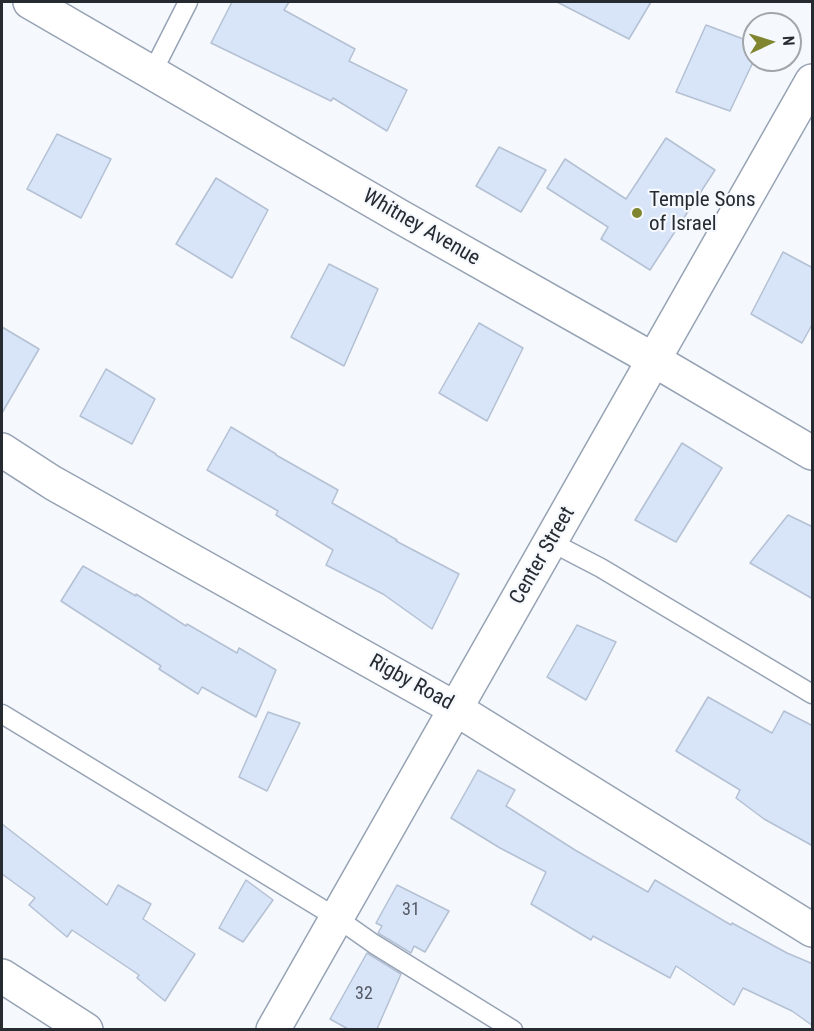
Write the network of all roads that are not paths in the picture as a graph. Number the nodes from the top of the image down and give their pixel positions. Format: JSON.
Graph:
{"nodes":[{"id":1,"x":30,"y":2,"type":"edge"},
{"id":2,"x":189,"y":2,"type":"edge"},
{"id":3,"x":153,"y":73,"type":"junction"},
{"id":4,"x":813,"y":81,"type":"edge"},
{"id":5,"x":654,"y":360,"type":"junction"},
{"id":6,"x":2,"y":450,"type":"edge"},
{"id":7,"x":813,"y":453,"type":"edge"},
{"id":8,"x":551,"y":542,"type":"junction"},
{"id":9,"x":813,"y":694,"type":"edge"},
{"id":10,"x":456,"y":709,"type":"junction"},
{"id":11,"x":2,"y":714,"type":"edge"},
{"id":12,"x":337,"y":918,"type":"junction"},
{"id":13,"x":813,"y":930,"type":"edge"},
{"id":14,"x":2,"y":976,"type":"edge"},
{"id":15,"x":86,"y":1029,"type":"edge"},
{"id":16,"x":273,"y":1029,"type":"edge"},
{"id":17,"x":513,"y":1029,"type":"edge"}],
"edges":[{"from":1,"to":3,"type":"street","name":"Whitney Avenue"},
{"from":2,"to":3,"type":"lane"},
{"from":3,"to":5,"type":"street","name":"Whitney Avenue"},
{"from":4,"to":5,"type":"street","name":"Center Street"},
{"from":5,"to":7,"type":"street","name":"Whitney Avenue"},
{"from":5,"to":8,"type":"street","name":"Center Street"},
{"from":6,"to":10,"type":"street","name":"Rigby Road"},
{"from":8,"to":9,"type":"lane"},
{"from":8,"to":10,"type":"street","name":"Center Street"},
{"from":10,"to":12,"type":"street","name":"Center Street"},
{"from":10,"to":13,"type":"street","name":"Rigby Road"},
{"from":11,"to":12,"type":"lane"},
{"from":12,"to":16,"type":"street","name":"Center Street"},
{"from":12,"to":17,"type":"lane"},
{"from":14,"to":15,"type":"street"}]}
